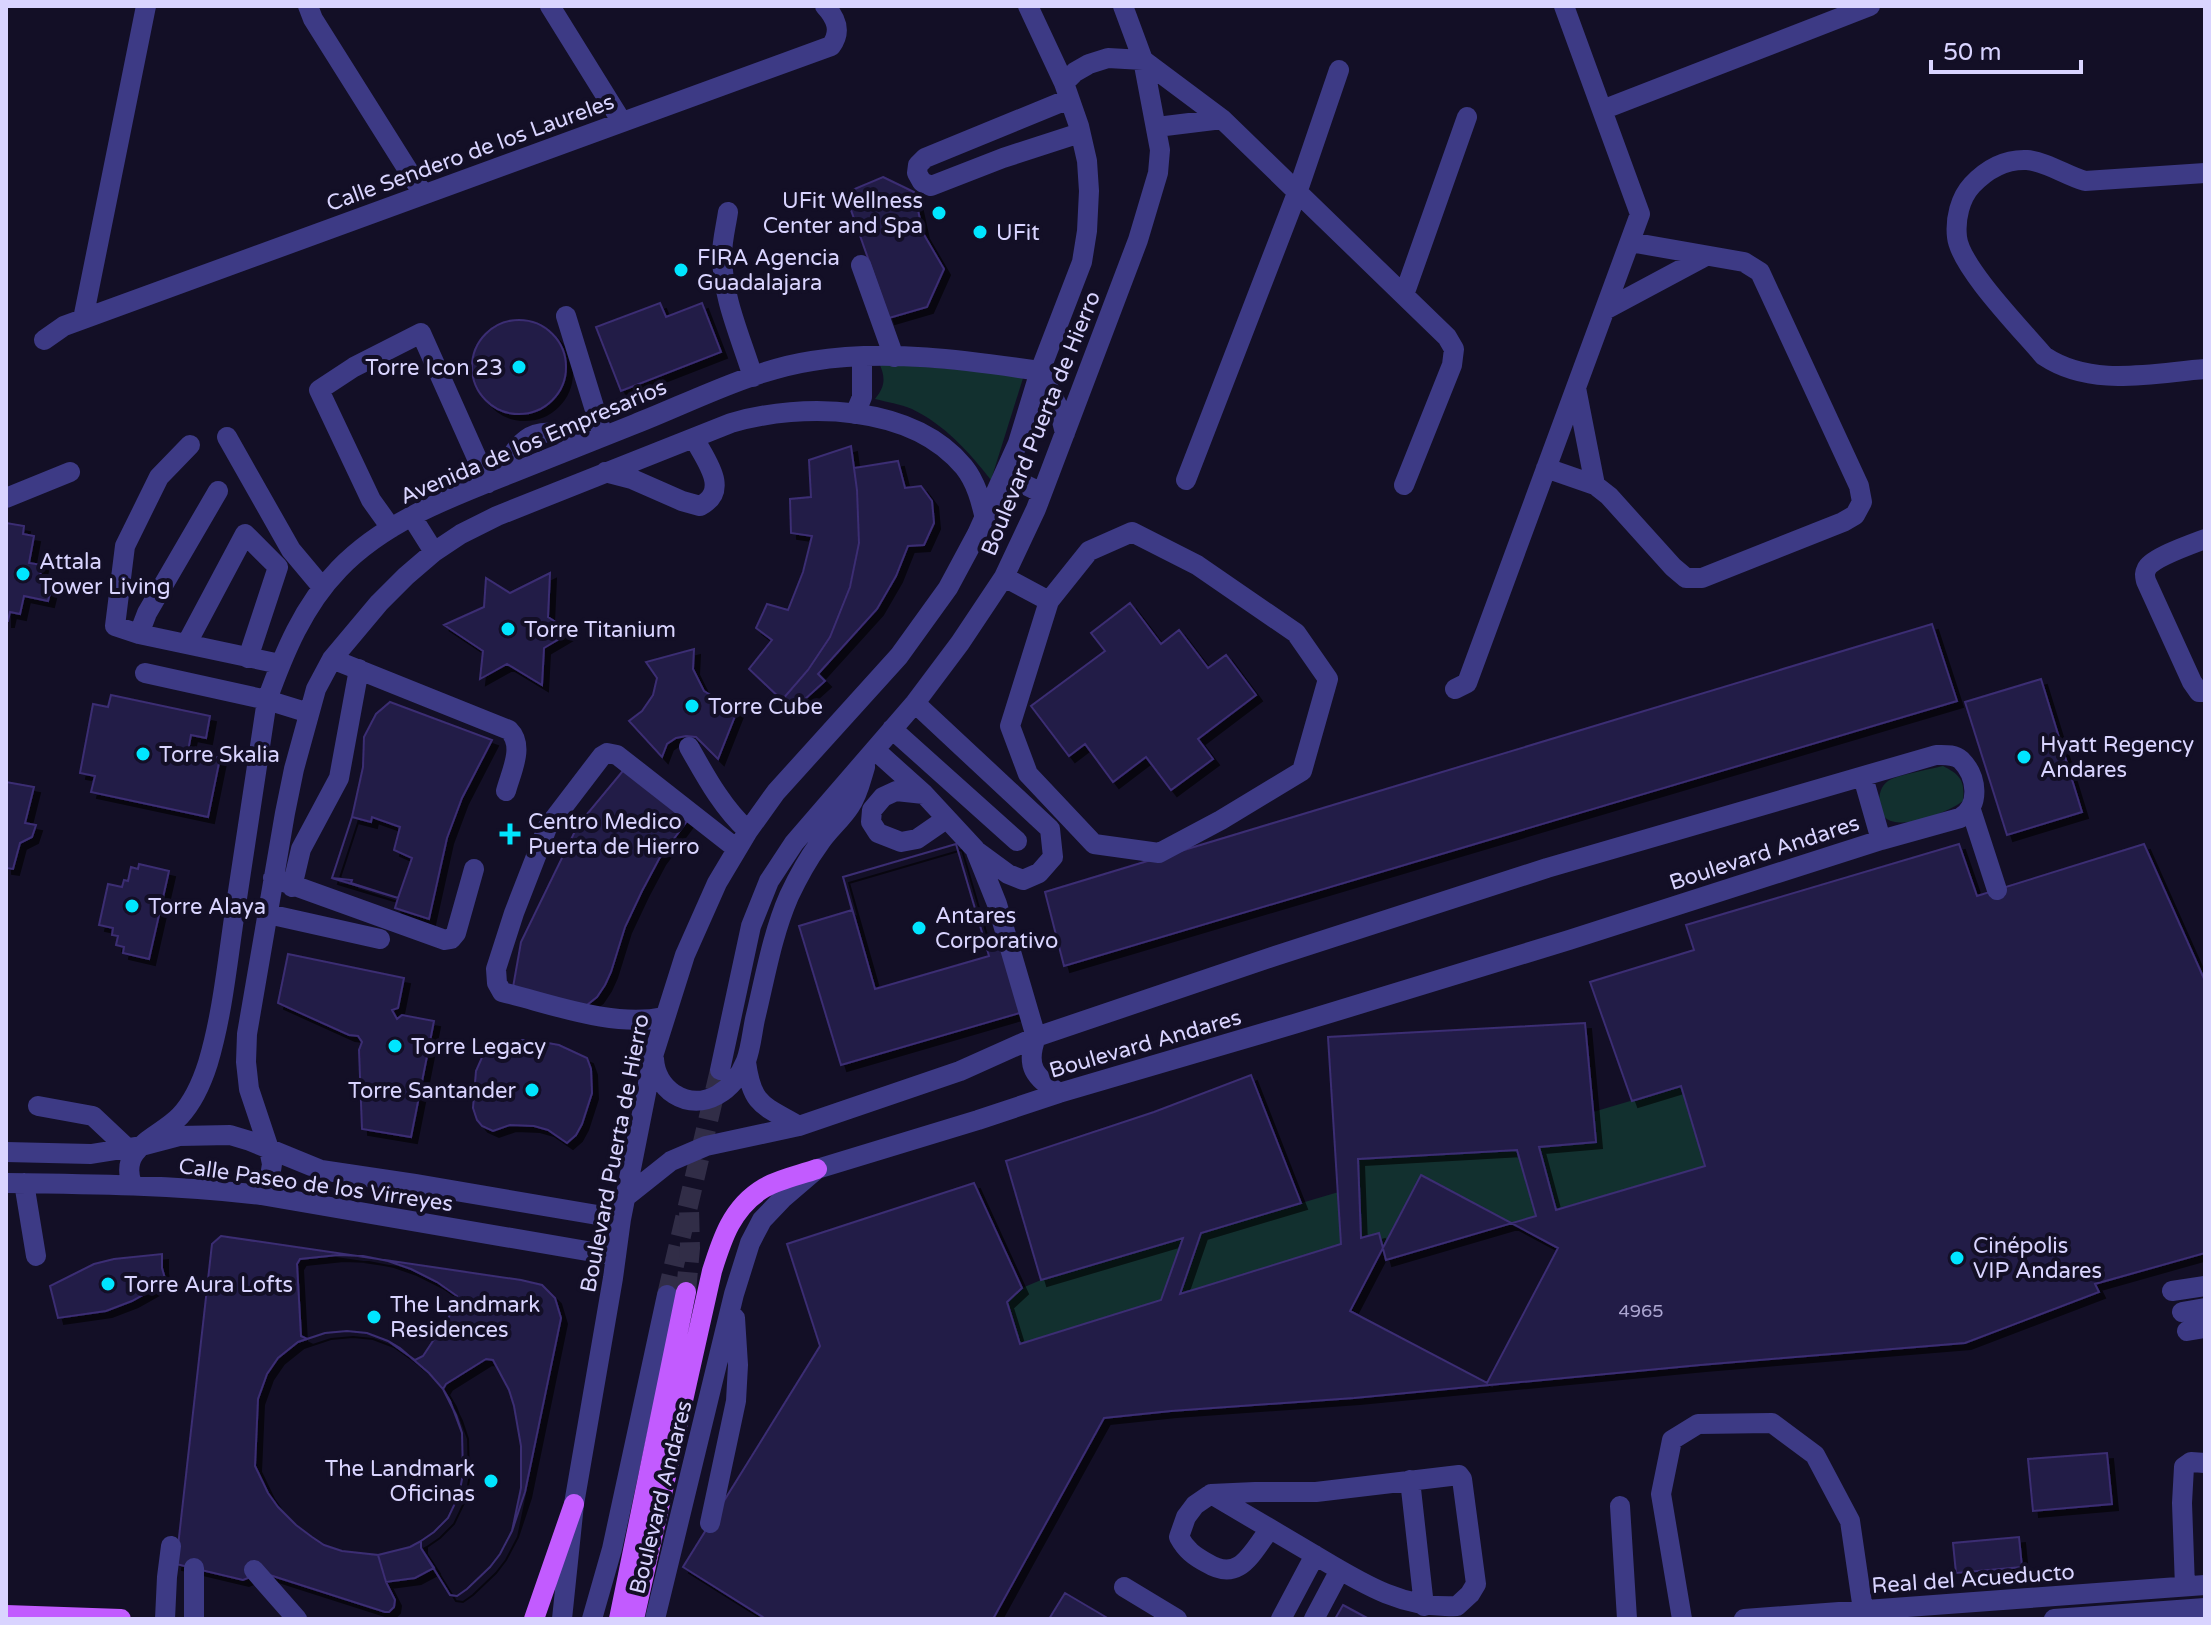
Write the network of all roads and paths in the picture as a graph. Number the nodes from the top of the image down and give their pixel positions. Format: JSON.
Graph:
{"nodes":[{"id":1,"x":146,"y":6,"type":"edge"},
{"id":2,"x":308,"y":6,"type":"edge"},
{"id":3,"x":550,"y":6,"type":"edge"},
{"id":4,"x":825,"y":6,"type":"edge"},
{"id":5,"x":1028,"y":6,"type":"edge"},
{"id":6,"x":1123,"y":6,"type":"edge"},
{"id":7,"x":1564,"y":6,"type":"edge"},
{"id":8,"x":1870,"y":6,"type":"edge"},
{"id":9,"x":1143,"y":60,"type":"junction"},
{"id":10,"x":1339,"y":70,"type":"dead end"},
{"id":11,"x":1067,"y":91,"type":"junction"},
{"id":12,"x":1602,"y":110,"type":"junction"},
{"id":13,"x":1467,"y":117,"type":"dead end"},
{"id":14,"x":1222,"y":119,"type":"junction"},
{"id":15,"x":1015,"y":121,"type":"junction"},
{"id":16,"x":622,"y":122,"type":"junction"},
{"id":17,"x":1157,"y":127,"type":"junction"},
{"id":18,"x":1080,"y":133,"type":"junction"},
{"id":19,"x":1026,"y":150,"type":"junction"},
{"id":20,"x":2205,"y":173,"type":"edge"},
{"id":21,"x":1297,"y":193,"type":"junction"},
{"id":22,"x":423,"y":194,"type":"junction"},
{"id":23,"x":728,"y":212,"type":"dead end"},
{"id":24,"x":1630,"y":242,"type":"junction"},
{"id":25,"x":1706,"y":256,"type":"junction"},
{"id":26,"x":861,"y":265,"type":"dead end"},
{"id":27,"x":1404,"y":295,"type":"junction"},
{"id":28,"x":1605,"y":310,"type":"junction"},
{"id":29,"x":566,"y":316,"type":"dead end"},
{"id":30,"x":83,"y":319,"type":"junction"},
{"id":31,"x":44,"y":340,"type":"dead end"},
{"id":32,"x":862,"y":357,"type":"junction"},
{"id":33,"x":894,"y":357,"type":"junction"},
{"id":34,"x":2205,"y":369,"type":"edge"},
{"id":35,"x":1040,"y":371,"type":"junction"},
{"id":36,"x":753,"y":377,"type":"junction"},
{"id":37,"x":1576,"y":388,"type":"junction"},
{"id":38,"x":855,"y":414,"type":"junction"},
{"id":39,"x":1065,"y":433,"type":"junction"},
{"id":40,"x":227,"y":437,"type":"dead end"},
{"id":41,"x":694,"y":438,"type":"junction"},
{"id":42,"x":597,"y":439,"type":"junction"},
{"id":43,"x":190,"y":445,"type":"dead end"},
{"id":44,"x":1546,"y":468,"type":"junction"},
{"id":45,"x":70,"y":472,"type":"dead end"},
{"id":46,"x":605,"y":472,"type":"junction"},
{"id":47,"x":1005,"y":475,"type":"junction"},
{"id":48,"x":495,"y":480,"type":"junction"},
{"id":49,"x":1186,"y":480,"type":"dead end"},
{"id":50,"x":1404,"y":485,"type":"dead end"},
{"id":51,"x":1595,"y":485,"type":"junction"},
{"id":52,"x":218,"y":491,"type":"dead end"},
{"id":53,"x":1042,"y":493,"type":"junction"},
{"id":54,"x":6,"y":498,"type":"edge"},
{"id":55,"x":412,"y":517,"type":"junction"},
{"id":56,"x":985,"y":519,"type":"junction"},
{"id":57,"x":391,"y":528,"type":"junction"},
{"id":58,"x":2205,"y":539,"type":"edge"},
{"id":59,"x":434,"y":552,"type":"junction"},
{"id":60,"x":1004,"y":577,"type":"junction"},
{"id":61,"x":322,"y":587,"type":"junction"},
{"id":62,"x":1049,"y":601,"type":"junction"},
{"id":63,"x":139,"y":634,"type":"junction"},
{"id":64,"x":187,"y":643,"type":"junction"},
{"id":65,"x":248,"y":658,"type":"junction"},
{"id":66,"x":332,"y":659,"type":"junction"},
{"id":67,"x":280,"y":664,"type":"junction"},
{"id":68,"x":359,"y":669,"type":"junction"},
{"id":69,"x":145,"y":673,"type":"dead end"},
{"id":70,"x":1455,"y":689,"type":"dead end"},
{"id":71,"x":2205,"y":692,"type":"edge"},
{"id":72,"x":267,"y":700,"type":"junction"},
{"id":73,"x":915,"y":703,"type":"junction"},
{"id":74,"x":309,"y":713,"type":"junction"},
{"id":75,"x":892,"y":729,"type":"junction"},
{"id":76,"x":689,"y":747,"type":"dead end"},
{"id":77,"x":871,"y":754,"type":"junction"},
{"id":78,"x":1863,"y":777,"type":"junction"},
{"id":79,"x":506,"y":791,"type":"dead end"},
{"id":80,"x":924,"y":794,"type":"junction"},
{"id":81,"x":1971,"y":810,"type":"junction"},
{"id":82,"x":285,"y":813,"type":"junction"},
{"id":83,"x":317,"y":819,"type":"junction"},
{"id":84,"x":946,"y":819,"type":"junction"},
{"id":85,"x":748,"y":831,"type":"junction"},
{"id":86,"x":1881,"y":840,"type":"junction"},
{"id":87,"x":1017,"y":841,"type":"dead end"},
{"id":88,"x":737,"y":849,"type":"junction"},
{"id":89,"x":975,"y":849,"type":"junction"},
{"id":90,"x":474,"y":869,"type":"dead end"},
{"id":91,"x":282,"y":882,"type":"junction"},
{"id":92,"x":1997,"y":890,"type":"dead end"},
{"id":93,"x":268,"y":914,"type":"junction"},
{"id":94,"x":380,"y":939,"type":"dead end"},
{"id":95,"x":664,"y":1017,"type":"junction"},
{"id":96,"x":1036,"y":1037,"type":"junction"},
{"id":97,"x":1006,"y":1050,"type":"junction"},
{"id":98,"x":654,"y":1053,"type":"junction"},
{"id":99,"x":746,"y":1062,"type":"junction"},
{"id":100,"x":720,"y":1070,"type":"tunnel mouth"},
{"id":101,"x":1059,"y":1093,"type":"junction"},
{"id":102,"x":1023,"y":1105,"type":"junction"},
{"id":103,"x":38,"y":1106,"type":"dead end"},
{"id":104,"x":799,"y":1126,"type":"junction"},
{"id":105,"x":134,"y":1147,"type":"junction"},
{"id":106,"x":269,"y":1149,"type":"junction"},
{"id":107,"x":6,"y":1152,"type":"edge"},
{"id":108,"x":817,"y":1169,"type":"junction"},
{"id":109,"x":15,"y":1183,"type":"edge"},
{"id":110,"x":132,"y":1184,"type":"junction"},
{"id":111,"x":261,"y":1195,"type":"junction"},
{"id":112,"x":627,"y":1196,"type":"junction"},
{"id":113,"x":621,"y":1219,"type":"junction"},
{"id":114,"x":36,"y":1256,"type":"dead end"},
{"id":115,"x":616,"y":1256,"type":"junction"},
{"id":116,"x":2205,"y":1286,"type":"edge"},
{"id":117,"x":2172,"y":1291,"type":"dead end"},
{"id":118,"x":677,"y":1294,"type":"joint"},
{"id":119,"x":734,"y":1294,"type":"junction"},
{"id":120,"x":2205,"y":1308,"type":"edge"},
{"id":121,"x":2191,"y":1324,"type":"edge"},
{"id":122,"x":2205,"y":1463,"type":"edge"},
{"id":123,"x":1410,"y":1480,"type":"junction"},
{"id":124,"x":1211,"y":1494,"type":"junction"},
{"id":125,"x":574,"y":1504,"type":"junction"},
{"id":126,"x":1620,"y":1506,"type":"dead end"},
{"id":127,"x":710,"y":1523,"type":"dead end"},
{"id":128,"x":1270,"y":1529,"type":"junction"},
{"id":129,"x":171,"y":1546,"type":"dead end"},
{"id":130,"x":1315,"y":1555,"type":"junction"},
{"id":131,"x":194,"y":1568,"type":"dead end"},
{"id":132,"x":254,"y":1570,"type":"dead end"},
{"id":133,"x":1340,"y":1570,"type":"junction"},
{"id":134,"x":2195,"y":1586,"type":"edge"},
{"id":135,"x":1124,"y":1587,"type":"dead end"},
{"id":136,"x":2205,"y":1608,"type":"edge"},
{"id":137,"x":1863,"y":1610,"type":"junction"},
{"id":138,"x":1980,"y":1610,"type":"edge"},
{"id":139,"x":1446,"y":1611,"type":"edge"},
{"id":140,"x":1950,"y":1612,"type":"edge"},
{"id":141,"x":6,"y":1615,"type":"edge"},
{"id":142,"x":105,"y":1618,"type":"edge"},
{"id":143,"x":165,"y":1619,"type":"edge"},
{"id":144,"x":194,"y":1619,"type":"edge"},
{"id":145,"x":297,"y":1619,"type":"edge"},
{"id":146,"x":534,"y":1619,"type":"edge"},
{"id":147,"x":562,"y":1619,"type":"edge"},
{"id":148,"x":592,"y":1619,"type":"edge"},
{"id":149,"x":619,"y":1619,"type":"edge"},
{"id":150,"x":634,"y":1619,"type":"edge"},
{"id":151,"x":655,"y":1619,"type":"edge"},
{"id":152,"x":1177,"y":1619,"type":"edge"},
{"id":153,"x":1281,"y":1619,"type":"edge"},
{"id":154,"x":1314,"y":1619,"type":"edge"},
{"id":155,"x":1627,"y":1619,"type":"edge"},
{"id":156,"x":1682,"y":1619,"type":"edge"},
{"id":157,"x":1744,"y":1619,"type":"edge"},
{"id":158,"x":2054,"y":1619,"type":"edge"}],
"edges":[{"from":1,"to":30,"type":"street"},
{"from":2,"to":22,"type":"street"},
{"from":3,"to":16,"type":"street"},
{"from":4,"to":16,"type":"street","name":"Calle Sendero de los Laureles"},
{"from":5,"to":11,"type":"street","name":"Boulevard Puerta de Hierro"},
{"from":6,"to":9,"type":"street","name":"Boulevard Puerta de Hierro"},
{"from":7,"to":12,"type":"street"},
{"from":8,"to":12,"type":"street"},
{"from":9,"to":11,"type":"street"},
{"from":9,"to":14,"type":"street"},
{"from":9,"to":17,"type":"street","name":"Boulevard Puerta de Hierro"},
{"from":10,"to":21,"type":"street"},
{"from":11,"to":15,"type":"street"},
{"from":11,"to":18,"type":"street","name":"Boulevard Puerta de Hierro"},
{"from":12,"to":24,"type":"street"},
{"from":13,"to":27,"type":"street"},
{"from":14,"to":17,"type":"street"},
{"from":14,"to":21,"type":"street"},
{"from":15,"to":19,"type":"street"},
{"from":15,"to":19,"type":"street"},
{"from":16,"to":22,"type":"street","name":"Calle Sendero de los Laureles"},
{"from":17,"to":39,"type":"street","name":"Boulevard Puerta de Hierro"},
{"from":18,"to":19,"type":"street"},
{"from":18,"to":35,"type":"street","name":"Boulevard Puerta de Hierro"},
{"from":20,"to":34,"type":"street"},
{"from":21,"to":27,"type":"street"},
{"from":21,"to":49,"type":"street"},
{"from":22,"to":30,"type":"street","name":"Calle Sendero de los Laureles"},
{"from":23,"to":36,"type":"street"},
{"from":24,"to":25,"type":"street"},
{"from":24,"to":28,"type":"street"},
{"from":25,"to":28,"type":"street"},
{"from":25,"to":51,"type":"street"},
{"from":26,"to":33,"type":"street"},
{"from":27,"to":50,"type":"street"},
{"from":28,"to":37,"type":"street"},
{"from":29,"to":42,"type":"street"},
{"from":30,"to":31,"type":"street","name":"Calle Sendero de los Laureles"},
{"from":32,"to":33,"type":"street","name":"Avenida de los Empresarios"},
{"from":32,"to":36,"type":"street","name":"Avenida de los Empresarios"},
{"from":32,"to":38,"type":"street"},
{"from":33,"to":35,"type":"street","name":"Avenida de los Empresarios"},
{"from":35,"to":39,"type":"street"},
{"from":35,"to":47,"type":"street","name":"Boulevard Puerta de Hierro"},
{"from":36,"to":42,"type":"street","name":"Avenida de los Empresarios"},
{"from":37,"to":44,"type":"street"},
{"from":37,"to":51,"type":"street"},
{"from":38,"to":41,"type":"street"},
{"from":38,"to":56,"type":"street"},
{"from":39,"to":53,"type":"street","name":"Boulevard Puerta de Hierro"},
{"from":40,"to":61,"type":"street"},
{"from":41,"to":46,"type":"street"},
{"from":41,"to":46,"type":"street"},
{"from":42,"to":48,"type":"street","name":"Avenida de los Empresarios"},
{"from":43,"to":63,"type":"street"},
{"from":44,"to":51,"type":"street"},
{"from":44,"to":70,"type":"street"},
{"from":45,"to":54,"type":"street"},
{"from":46,"to":59,"type":"street"},
{"from":47,"to":53,"type":"street"},
{"from":47,"to":56,"type":"street","name":"Boulevard Puerta de Hierro"},
{"from":48,"to":55,"type":"street","name":"Avenida de los Empresarios"},
{"from":48,"to":57,"type":"street"},
{"from":52,"to":63,"type":"street"},
{"from":53,"to":60,"type":"street","name":"Boulevard Puerta de Hierro"},
{"from":55,"to":57,"type":"street","name":"Avenida de los Empresarios"},
{"from":55,"to":59,"type":"street"},
{"from":56,"to":85,"type":"street","name":"Boulevard Puerta de Hierro"},
{"from":57,"to":61,"type":"street","name":"Avenida de los Empresarios"},
{"from":58,"to":71,"type":"street"},
{"from":59,"to":66,"type":"street"},
{"from":60,"to":62,"type":"street"},
{"from":60,"to":73,"type":"street","name":"Boulevard Puerta de Hierro"},
{"from":61,"to":67,"type":"street","name":"Avenida de los Empresarios"},
{"from":62,"to":62,"type":"street"},
{"from":63,"to":64,"type":"street"},
{"from":64,"to":65,"type":"street"},
{"from":64,"to":65,"type":"street"},
{"from":65,"to":67,"type":"street"},
{"from":66,"to":68,"type":"street"},
{"from":66,"to":74,"type":"street"},
{"from":67,"to":72,"type":"street","name":"Avenida de los Empresarios"},
{"from":68,"to":79,"type":"street"},
{"from":68,"to":83,"type":"street"},
{"from":69,"to":72,"type":"street"},
{"from":72,"to":74,"type":"street"},
{"from":72,"to":105,"type":"street","name":"Avenida de los Empresarios"},
{"from":73,"to":75,"type":"street","name":"Boulevard Puerta de Hierro"},
{"from":73,"to":89,"type":"street"},
{"from":74,"to":82,"type":"street"},
{"from":75,"to":77,"type":"street","name":"Boulevard Puerta de Hierro"},
{"from":75,"to":87,"type":"street"},
{"from":76,"to":85,"type":"street"},
{"from":77,"to":80,"type":"street"},
{"from":77,"to":99,"type":"street"},
{"from":77,"to":100,"type":"street","name":"Boulevard Puerta de Hierro"},
{"from":78,"to":81,"type":"street","name":"Boulevard Andares"},
{"from":78,"to":86,"type":"street"},
{"from":78,"to":96,"type":"street","name":"Boulevard Andares"},
{"from":80,"to":84,"type":"street"},
{"from":80,"to":84,"type":"street"},
{"from":81,"to":86,"type":"street","name":"Boulevard Andares"},
{"from":81,"to":92,"type":"street"},
{"from":82,"to":83,"type":"street"},
{"from":82,"to":91,"type":"street"},
{"from":83,"to":91,"type":"street"},
{"from":84,"to":89,"type":"street"},
{"from":85,"to":88,"type":"street","name":"Boulevard Puerta de Hierro"},
{"from":86,"to":101,"type":"street","name":"Boulevard Andares"},
{"from":88,"to":95,"type":"street","name":"Boulevard Puerta de Hierro"},
{"from":88,"to":95,"type":"street"},
{"from":89,"to":96,"type":"street"},
{"from":90,"to":91,"type":"street"},
{"from":91,"to":93,"type":"street"},
{"from":93,"to":94,"type":"street"},
{"from":93,"to":106,"type":"street"},
{"from":95,"to":98,"type":"street","name":"Boulevard Puerta de Hierro"},
{"from":96,"to":97,"type":"street","name":"Boulevard Andares"},
{"from":96,"to":101,"type":"street"},
{"from":97,"to":102,"type":"street"},
{"from":97,"to":104,"type":"street","name":"Boulevard Andares"},
{"from":98,"to":99,"type":"street"},
{"from":98,"to":112,"type":"street","name":"Boulevard Puerta de Hierro"},
{"from":99,"to":104,"type":"street"},
{"from":101,"to":102,"type":"street","name":"Boulevard Andares"},
{"from":102,"to":108,"type":"street","name":"Boulevard Andares"},
{"from":103,"to":105,"type":"street"},
{"from":104,"to":112,"type":"street","name":"Boulevard Andares"},
{"from":105,"to":106,"type":"street","name":"Calle Paseo de los Virreyes"},
{"from":105,"to":107,"type":"street","name":"Calle Paseo de los Virreyes"},
{"from":105,"to":110,"type":"street"},
{"from":106,"to":111,"type":"street"},
{"from":106,"to":113,"type":"street","name":"Calle Paseo de los Virreyes"},
{"from":108,"to":119,"type":"street","name":"Boulevard Andares"},
{"from":108,"to":150,"type":"main road"},
{"from":109,"to":110,"type":"street","name":"Calle Paseo de los Virreyes"},
{"from":109,"to":114,"type":"street"},
{"from":110,"to":111,"type":"street","name":"Calle Paseo de los Virreyes"},
{"from":111,"to":115,"type":"street","name":"Calle Paseo de los Virreyes"},
{"from":112,"to":113,"type":"street","name":"Boulevard Puerta de Hierro"},
{"from":113,"to":115,"type":"street","name":"Boulevard Puerta de Hierro"},
{"from":115,"to":125,"type":"street","name":"Boulevard Puerta de Hierro"},
{"from":116,"to":117,"type":"street"},
{"from":118,"to":148,"type":"street"},
{"from":118,"to":149,"type":"main road"},
{"from":119,"to":127,"type":"street"},
{"from":119,"to":151,"type":"street","name":"Boulevard Andares"},
{"from":120,"to":121,"type":"street"},
{"from":122,"to":134,"type":"street"},
{"from":123,"to":124,"type":"street"},
{"from":123,"to":139,"type":"street"},
{"from":123,"to":139,"type":"street"},
{"from":124,"to":128,"type":"street"},
{"from":124,"to":128,"type":"street"},
{"from":125,"to":146,"type":"main road"},
{"from":125,"to":147,"type":"street","name":"Boulevard Puerta de Hierro"},
{"from":126,"to":155,"type":"street"},
{"from":128,"to":130,"type":"street"},
{"from":129,"to":143,"type":"street"},
{"from":130,"to":133,"type":"street"},
{"from":130,"to":153,"type":"street"},
{"from":131,"to":144,"type":"street"},
{"from":132,"to":145,"type":"street"},
{"from":133,"to":139,"type":"street"},
{"from":133,"to":154,"type":"street"},
{"from":134,"to":138,"type":"street","name":"Real del Acueducto"},
{"from":135,"to":152,"type":"street"},
{"from":136,"to":158,"type":"street"},
{"from":137,"to":140,"type":"street","name":"Real del Acueducto"},
{"from":137,"to":156,"type":"street"},
{"from":137,"to":157,"type":"street","name":"Real del Acueducto"},
{"from":138,"to":140,"type":"street","name":"Real del Acueducto"},
{"from":141,"to":142,"type":"main road"}]}
